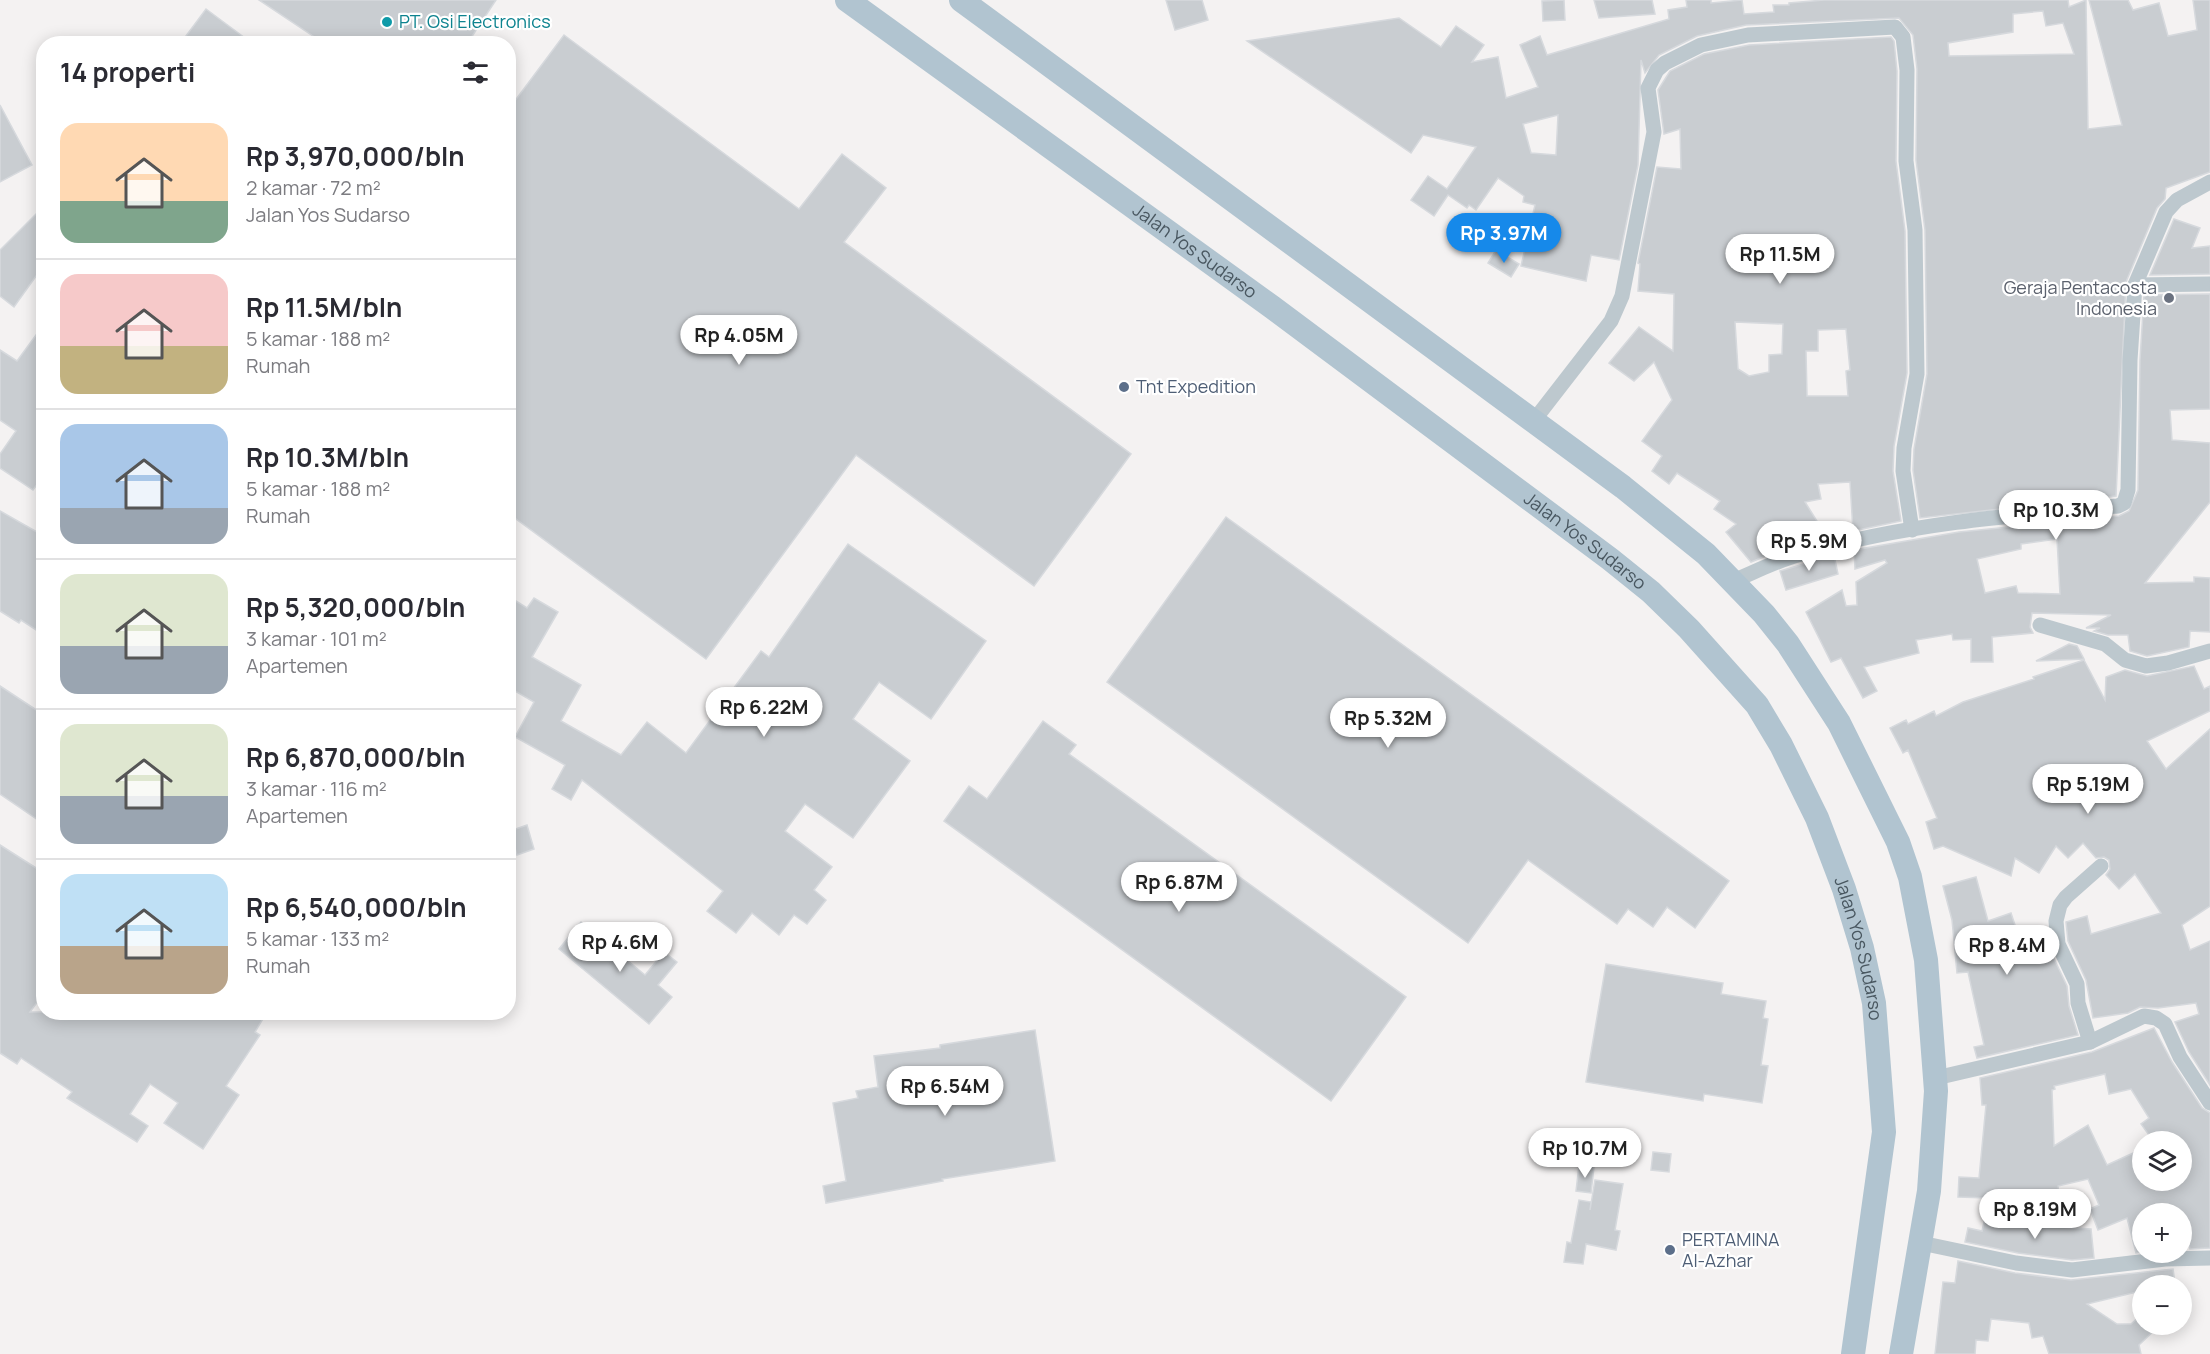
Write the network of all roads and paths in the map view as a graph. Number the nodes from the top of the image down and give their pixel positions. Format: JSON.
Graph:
{"nodes":[{"id":1,"x":847,"y":0,"type":"edge"},
{"id":2,"x":961,"y":0,"type":"edge"},
{"id":3,"x":2210,"y":182,"type":"edge"},
{"id":4,"x":2210,"y":284,"type":"edge"},
{"id":5,"x":2135,"y":285,"type":"junction"},
{"id":6,"x":1532,"y":423,"type":"junction"},
{"id":7,"x":1912,"y":531,"type":"junction"},
{"id":8,"x":1732,"y":581,"type":"junction"},
{"id":9,"x":2040,"y":625,"type":"dead end"},
{"id":10,"x":2210,"y":651,"type":"edge"},
{"id":11,"x":2102,"y":866,"type":"dead end"},
{"id":12,"x":2090,"y":1042,"type":"junction"},
{"id":13,"x":1936,"y":1078,"type":"junction"},
{"id":14,"x":2210,"y":1103,"type":"edge"},
{"id":15,"x":1922,"y":1243,"type":"junction"},
{"id":16,"x":2210,"y":1258,"type":"edge"},
{"id":17,"x":1853,"y":1354,"type":"edge"},
{"id":18,"x":1901,"y":1354,"type":"edge"}],
"edges":[{"from":1,"to":17,"type":"main road","name":"Jalan Yos Sudarso"},
{"from":2,"to":6,"type":"main road"},
{"from":3,"to":5,"type":"street"},
{"from":4,"to":5,"type":"street"},
{"from":5,"to":7,"type":"street"},
{"from":6,"to":7,"type":"street"},
{"from":6,"to":8,"type":"main road"},
{"from":7,"to":8,"type":"street"},
{"from":8,"to":13,"type":"main road"},
{"from":9,"to":10,"type":"street"},
{"from":11,"to":12,"type":"street"},
{"from":12,"to":13,"type":"street"},
{"from":12,"to":14,"type":"street"},
{"from":13,"to":15,"type":"main road"},
{"from":15,"to":16,"type":"street"},
{"from":15,"to":18,"type":"main road"}]}
